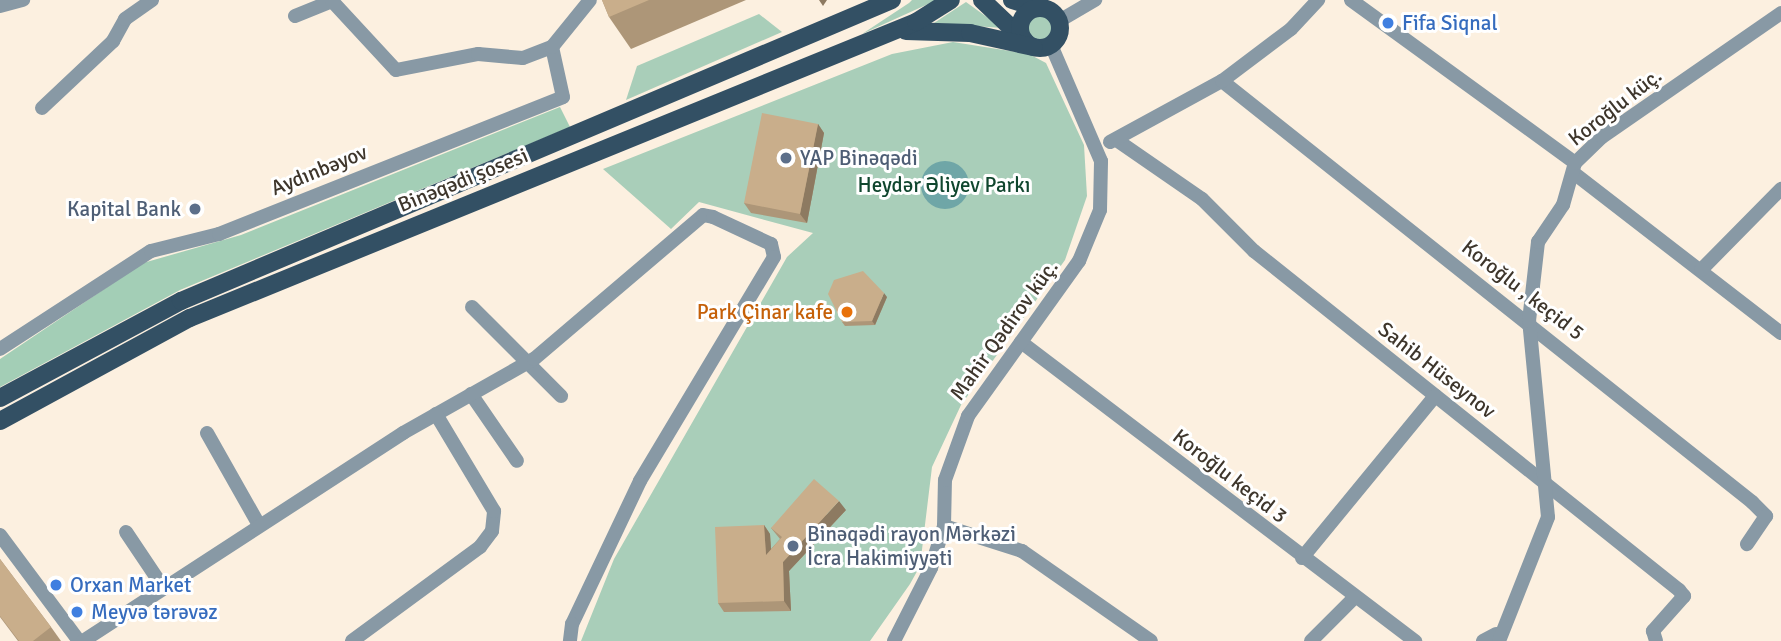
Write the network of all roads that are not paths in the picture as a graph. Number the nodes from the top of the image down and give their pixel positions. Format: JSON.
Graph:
{"nodes":[{"id":1,"x":23,"y":0,"type":"edge"},
{"id":2,"x":152,"y":0,"type":"edge"},
{"id":3,"x":590,"y":0,"type":"edge"},
{"id":4,"x":892,"y":0,"type":"edge"},
{"id":5,"x":951,"y":0,"type":"edge"},
{"id":6,"x":982,"y":0,"type":"edge"},
{"id":7,"x":1012,"y":0,"type":"edge"},
{"id":8,"x":1095,"y":0,"type":"edge"},
{"id":9,"x":1318,"y":0,"type":"edge"},
{"id":10,"x":1351,"y":0,"type":"edge"},
{"id":11,"x":0,"y":6,"type":"edge"},
{"id":12,"x":1038,"y":8,"type":"junction"},
{"id":13,"x":1781,"y":13,"type":"edge"},
{"id":14,"x":295,"y":16,"type":"dead end"},
{"id":15,"x":1059,"y":21,"type":"junction"},
{"id":16,"x":889,"y":33,"type":"junction"},
{"id":17,"x":1036,"y":45,"type":"junction"},
{"id":18,"x":552,"y":47,"type":"junction"},
{"id":19,"x":1222,"y":80,"type":"junction"},
{"id":20,"x":42,"y":107,"type":"dead end"},
{"id":21,"x":1118,"y":141,"type":"junction"},
{"id":22,"x":1096,"y":144,"type":"junction"},
{"id":23,"x":1575,"y":169,"type":"junction"},
{"id":24,"x":1781,"y":189,"type":"edge"},
{"id":25,"x":1701,"y":270,"type":"junction"},
{"id":26,"x":472,"y":307,"type":"dead end"},
{"id":27,"x":1529,"y":321,"type":"junction"},
{"id":28,"x":1781,"y":333,"type":"edge"},
{"id":29,"x":1021,"y":342,"type":"junction"},
{"id":30,"x":0,"y":349,"type":"edge"},
{"id":31,"x":525,"y":364,"type":"junction"},
{"id":32,"x":471,"y":394,"type":"junction"},
{"id":33,"x":561,"y":396,"type":"dead end"},
{"id":34,"x":1435,"y":396,"type":"junction"},
{"id":35,"x":0,"y":398,"type":"edge"},
{"id":36,"x":436,"y":414,"type":"junction"},
{"id":37,"x":0,"y":421,"type":"edge"},
{"id":38,"x":207,"y":433,"type":"dead end"},
{"id":39,"x":517,"y":461,"type":"dead end"},
{"id":40,"x":1546,"y":483,"type":"junction"},
{"id":41,"x":259,"y":525,"type":"junction"},
{"id":42,"x":944,"y":526,"type":"junction"},
{"id":43,"x":126,"y":532,"type":"dead end"},
{"id":44,"x":0,"y":535,"type":"edge"},
{"id":45,"x":1747,"y":544,"type":"dead end"},
{"id":46,"x":1302,"y":558,"type":"junction"},
{"id":47,"x":163,"y":587,"type":"junction"},
{"id":48,"x":1355,"y":597,"type":"junction"},
{"id":49,"x":1497,"y":638,"type":"edge"},
{"id":50,"x":81,"y":641,"type":"edge"},
{"id":51,"x":352,"y":641,"type":"edge"},
{"id":52,"x":570,"y":641,"type":"edge"},
{"id":53,"x":894,"y":641,"type":"edge"},
{"id":54,"x":1151,"y":641,"type":"edge"},
{"id":55,"x":1311,"y":641,"type":"edge"},
{"id":56,"x":1415,"y":641,"type":"edge"},
{"id":57,"x":1483,"y":641,"type":"edge"},
{"id":58,"x":1657,"y":641,"type":"edge"}],
"edges":[{"from":1,"to":11,"type":"street"},
{"from":2,"to":20,"type":"street"},
{"from":3,"to":18,"type":"street"},
{"from":4,"to":35,"type":"main road","name":"Binəqədi şosesi"},
{"from":5,"to":16,"type":"main road","name":"Binəqədi şosesi"},
{"from":6,"to":17,"type":"main road"},
{"from":7,"to":12,"type":"main road"},
{"from":8,"to":15,"type":"street"},
{"from":9,"to":19,"type":"street"},
{"from":10,"to":23,"type":"street"},
{"from":12,"to":15,"type":"main road"},
{"from":12,"to":17,"type":"main road"},
{"from":13,"to":23,"type":"street","name":"Koroğlu küç."},
{"from":14,"to":18,"type":"street"},
{"from":15,"to":17,"type":"main road"},
{"from":16,"to":17,"type":"main road"},
{"from":16,"to":37,"type":"main road","name":"Binəqədi şosesi"},
{"from":17,"to":22,"type":"street","name":"Mahir Qədirov küç."},
{"from":18,"to":30,"type":"street","name":"Aydınbəyov"},
{"from":19,"to":21,"type":"street"},
{"from":19,"to":27,"type":"street","name":"Koroğlu , keçid 5"},
{"from":21,"to":22,"type":"street"},
{"from":21,"to":34,"type":"street","name":"Sahib Hüseynov"},
{"from":22,"to":29,"type":"street","name":"Mahir Qədirov küç."},
{"from":23,"to":25,"type":"street"},
{"from":23,"to":27,"type":"street","name":"Koroğlu küç."},
{"from":24,"to":25,"type":"street"},
{"from":25,"to":28,"type":"street"},
{"from":26,"to":31,"type":"street"},
{"from":27,"to":40,"type":"street","name":"Koroğlu küç."},
{"from":27,"to":45,"type":"street","name":"Koroğlu , keçid 5"},
{"from":29,"to":42,"type":"street","name":"Mahir Qədirov küç."},
{"from":29,"to":46,"type":"street","name":"Koroğlu keçid 3"},
{"from":31,"to":32,"type":"street"},
{"from":31,"to":33,"type":"street"},
{"from":31,"to":52,"type":"street"},
{"from":32,"to":36,"type":"street"},
{"from":32,"to":39,"type":"street"},
{"from":34,"to":40,"type":"street","name":"Sahib Hüseynov"},
{"from":34,"to":46,"type":"street"},
{"from":36,"to":41,"type":"street"},
{"from":36,"to":51,"type":"street"},
{"from":38,"to":41,"type":"street"},
{"from":40,"to":49,"type":"street","name":"Koroğlu küç."},
{"from":40,"to":58,"type":"street","name":"Sahib Hüseynov"},
{"from":41,"to":47,"type":"street"},
{"from":42,"to":53,"type":"street","name":"Mahir Qədirov küç."},
{"from":42,"to":54,"type":"street"},
{"from":43,"to":47,"type":"street"},
{"from":44,"to":50,"type":"street"},
{"from":46,"to":48,"type":"street","name":"Koroğlu keçid 3"},
{"from":47,"to":50,"type":"street"},
{"from":48,"to":55,"type":"street"},
{"from":48,"to":56,"type":"street","name":"Koroğlu keçid 3"},
{"from":49,"to":57,"type":"street"}]}
